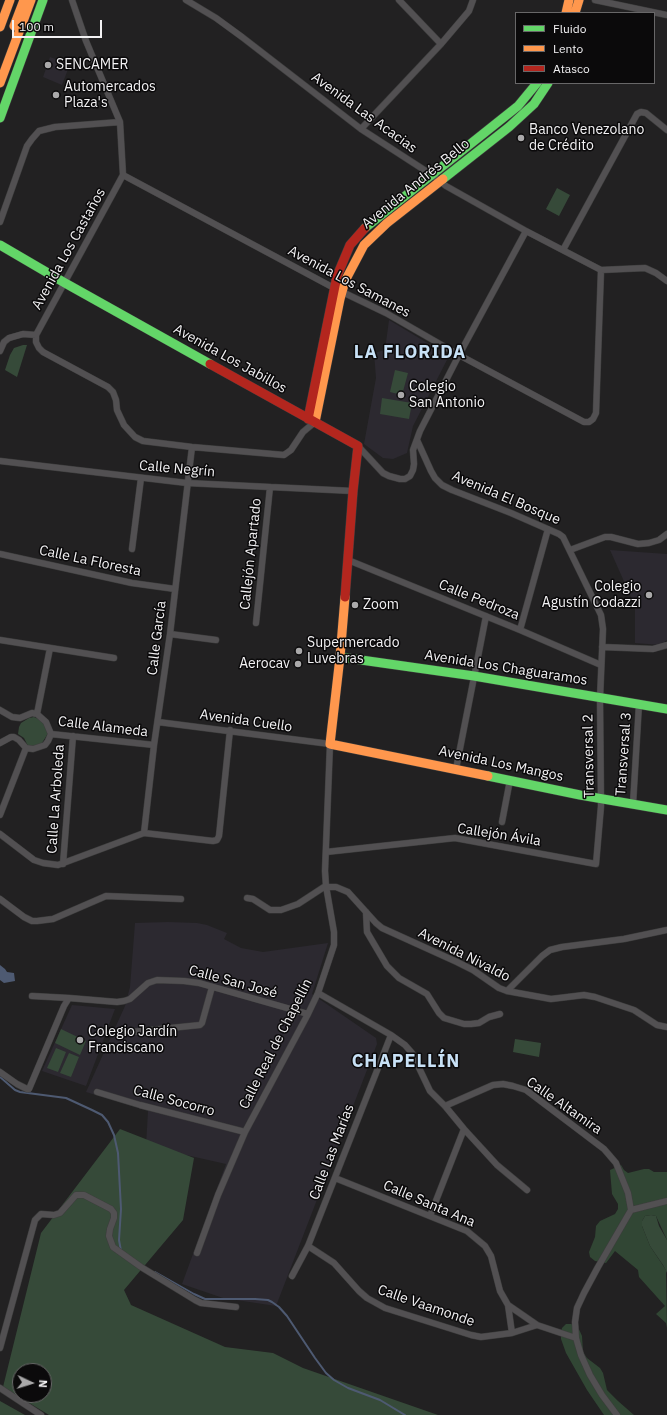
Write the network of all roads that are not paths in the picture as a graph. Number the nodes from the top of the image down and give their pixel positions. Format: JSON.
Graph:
{"nodes":[{"id":1,"x":10,"y":0,"type":"edge"},
{"id":2,"x":24,"y":0,"type":"edge"},
{"id":3,"x":31,"y":0,"type":"edge"},
{"id":4,"x":43,"y":0,"type":"edge"},
{"id":5,"x":72,"y":0,"type":"edge"},
{"id":6,"x":186,"y":0,"type":"edge"},
{"id":7,"x":399,"y":0,"type":"edge"},
{"id":8,"x":473,"y":0,"type":"edge"},
{"id":9,"x":569,"y":0,"type":"edge"},
{"id":10,"x":579,"y":0,"type":"edge"},
{"id":11,"x":595,"y":0,"type":"edge"},
{"id":12,"x":566,"y":12,"type":"edge"},
{"id":13,"x":575,"y":12,"type":"edge"},
{"id":14,"x":653,"y":12,"type":"edge"},
{"id":15,"x":655,"y":12,"type":"edge"},
{"id":16,"x":667,"y":15,"type":"edge"},
{"id":17,"x":0,"y":27,"type":"edge"},
{"id":18,"x":441,"y":44,"type":"junction"},
{"id":19,"x":0,"y":64,"type":"edge"},
{"id":20,"x":0,"y":83,"type":"edge"},
{"id":21,"x":536,"y":84,"type":"edge"},
{"id":22,"x":547,"y":84,"type":"edge"},
{"id":23,"x":0,"y":118,"type":"edge"},
{"id":24,"x":120,"y":122,"type":"junction"},
{"id":25,"x":361,"y":129,"type":"junction"},
{"id":26,"x":667,"y":130,"type":"edge"},
{"id":27,"x":123,"y":175,"type":"junction"},
{"id":28,"x":435,"y":178,"type":"junction"},
{"id":29,"x":0,"y":222,"type":"edge"},
{"id":30,"x":526,"y":231,"type":"junction"},
{"id":31,"x":0,"y":245,"type":"edge"},
{"id":32,"x":563,"y":250,"type":"junction"},
{"id":33,"x":600,"y":270,"type":"junction"},
{"id":34,"x":667,"y":281,"type":"edge"},
{"id":35,"x":65,"y":283,"type":"junction"},
{"id":36,"x":338,"y":290,"type":"junction"},
{"id":37,"x":36,"y":335,"type":"junction"},
{"id":38,"x":0,"y":351,"type":"edge"},
{"id":39,"x":459,"y":355,"type":"junction"},
{"id":40,"x":311,"y":420,"type":"junction"},
{"id":41,"x":417,"y":440,"type":"junction"},
{"id":42,"x":358,"y":446,"type":"junction"},
{"id":43,"x":192,"y":447,"type":"junction"},
{"id":44,"x":0,"y":461,"type":"edge"},
{"id":45,"x":141,"y":478,"type":"junction"},
{"id":46,"x":187,"y":483,"type":"junction"},
{"id":47,"x":270,"y":487,"type":"junction"},
{"id":48,"x":353,"y":491,"type":"junction"},
{"id":49,"x":548,"y":529,"type":"junction"},
{"id":50,"x":667,"y":534,"type":"edge"},
{"id":51,"x":132,"y":549,"type":"dead end"},
{"id":52,"x":570,"y":550,"type":"junction"},
{"id":53,"x":0,"y":554,"type":"edge"},
{"id":54,"x":348,"y":560,"type":"junction"},
{"id":55,"x":175,"y":589,"type":"junction"},
{"id":56,"x":486,"y":616,"type":"junction"},
{"id":57,"x":256,"y":623,"type":"dead end"},
{"id":58,"x":520,"y":630,"type":"junction"},
{"id":59,"x":170,"y":634,"type":"junction"},
{"id":60,"x":0,"y":640,"type":"edge"},
{"id":61,"x":216,"y":640,"type":"dead end"},
{"id":62,"x":667,"y":645,"type":"edge"},
{"id":63,"x":602,"y":647,"type":"junction"},
{"id":64,"x":50,"y":648,"type":"junction"},
{"id":65,"x":340,"y":657,"type":"junction"},
{"id":66,"x":114,"y":658,"type":"dead end"},
{"id":67,"x":601,"y":665,"type":"junction"},
{"id":68,"x":474,"y":676,"type":"junction"},
{"id":69,"x":600,"y":698,"type":"junction"},
{"id":70,"x":639,"y":704,"type":"junction"},
{"id":71,"x":667,"y":709,"type":"edge"},
{"id":72,"x":0,"y":710,"type":"edge"},
{"id":73,"x":37,"y":714,"type":"junction"},
{"id":74,"x":158,"y":722,"type":"junction"},
{"id":75,"x":230,"y":730,"type":"junction"},
{"id":76,"x":51,"y":734,"type":"junction"},
{"id":77,"x":73,"y":736,"type":"junction"},
{"id":78,"x":0,"y":743,"type":"edge"},
{"id":79,"x":330,"y":744,"type":"junction"},
{"id":80,"x":154,"y":745,"type":"junction"},
{"id":81,"x":26,"y":748,"type":"junction"},
{"id":82,"x":456,"y":769,"type":"junction"},
{"id":83,"x":510,"y":780,"type":"junction"},
{"id":84,"x":601,"y":798,"type":"junction"},
{"id":85,"x":633,"y":804,"type":"junction"},
{"id":86,"x":667,"y":810,"type":"edge"},
{"id":87,"x":0,"y":815,"type":"edge"},
{"id":88,"x":502,"y":822,"type":"dead end"},
{"id":89,"x":144,"y":833,"type":"junction"},
{"id":90,"x":0,"y":834,"type":"edge"},
{"id":91,"x":326,"y":852,"type":"junction"},
{"id":92,"x":63,"y":864,"type":"junction"},
{"id":93,"x":596,"y":864,"type":"joint"},
{"id":94,"x":326,"y":886,"type":"junction"},
{"id":95,"x":247,"y":898,"type":"dead end"},
{"id":96,"x":0,"y":899,"type":"edge"},
{"id":97,"x":181,"y":899,"type":"dead end"},
{"id":98,"x":366,"y":912,"type":"junction"},
{"id":99,"x":667,"y":930,"type":"edge"},
{"id":100,"x":212,"y":987,"type":"junction"},
{"id":101,"x":507,"y":991,"type":"junction"},
{"id":102,"x":318,"y":993,"type":"junction"},
{"id":103,"x":32,"y":996,"type":"dead end"},
{"id":104,"x":69,"y":998,"type":"junction"},
{"id":105,"x":308,"y":1014,"type":"junction"},
{"id":106,"x":500,"y":1014,"type":"dead end"},
{"id":107,"x":667,"y":1027,"type":"edge"},
{"id":108,"x":121,"y":1032,"type":"dead end"},
{"id":109,"x":391,"y":1035,"type":"junction"},
{"id":110,"x":0,"y":1072,"type":"edge"},
{"id":111,"x":97,"y":1092,"type":"dead end"},
{"id":112,"x":445,"y":1106,"type":"junction"},
{"id":113,"x":464,"y":1129,"type":"junction"},
{"id":114,"x":245,"y":1132,"type":"junction"},
{"id":115,"x":335,"y":1178,"type":"junction"},
{"id":116,"x":527,"y":1190,"type":"dead end"},
{"id":117,"x":667,"y":1201,"type":"edge"},
{"id":118,"x":632,"y":1210,"type":"junction"},
{"id":119,"x":430,"y":1216,"type":"junction"},
{"id":120,"x":308,"y":1246,"type":"junction"},
{"id":121,"x":197,"y":1252,"type":"dead end"},
{"id":122,"x":292,"y":1276,"type":"dead end"},
{"id":123,"x":508,"y":1305,"type":"junction"},
{"id":124,"x":236,"y":1307,"type":"dead end"},
{"id":125,"x":538,"y":1325,"type":"junction"},
{"id":126,"x":512,"y":1333,"type":"junction"},
{"id":127,"x":576,"y":1338,"type":"junction"},
{"id":128,"x":0,"y":1348,"type":"edge"},
{"id":129,"x":0,"y":1388,"type":"edge"},
{"id":130,"x":41,"y":1415,"type":"edge"},
{"id":131,"x":617,"y":1415,"type":"edge"}],
"edges":[{"from":1,"to":17,"type":"street"},
{"from":2,"to":19,"type":"street"},
{"from":3,"to":20,"type":"street"},
{"from":4,"to":23,"type":"street"},
{"from":5,"to":24,"type":"street"},
{"from":6,"to":25,"type":"street","name":"Avenida Las Acacias"},
{"from":7,"to":18,"type":"street"},
{"from":8,"to":18,"type":"street"},
{"from":9,"to":12,"type":"street"},
{"from":10,"to":13,"type":"street"},
{"from":11,"to":14,"type":"street"},
{"from":15,"to":16,"type":"street"},
{"from":18,"to":25,"type":"street"},
{"from":21,"to":28,"type":"street","name":"Avenida Andrés Bello"},
{"from":22,"to":28,"type":"street","name":"Avenida Andrés Bello"},
{"from":24,"to":27,"type":"street"},
{"from":24,"to":29,"type":"street"},
{"from":25,"to":28,"type":"street","name":"Avenida Las Acacias"},
{"from":26,"to":32,"type":"street"},
{"from":27,"to":35,"type":"street","name":"Avenida Los Castaños"},
{"from":27,"to":36,"type":"street","name":"Avenida Los Samanes"},
{"from":28,"to":30,"type":"street","name":"Avenida Las Acacias"},
{"from":28,"to":36,"type":"street","name":"Avenida Andrés Bello"},
{"from":30,"to":32,"type":"street","name":"Avenida Las Acacias"},
{"from":30,"to":39,"type":"street"},
{"from":31,"to":35,"type":"street","name":"Avenida Los Jabillos"},
{"from":32,"to":33,"type":"street","name":"Avenida Las Acacias"},
{"from":33,"to":34,"type":"street"},
{"from":33,"to":39,"type":"street","name":"Avenida Los Samanes"},
{"from":35,"to":37,"type":"street","name":"Avenida Los Castaños"},
{"from":35,"to":40,"type":"street","name":"Avenida Los Jabillos"},
{"from":36,"to":39,"type":"street","name":"Avenida Los Samanes"},
{"from":36,"to":40,"type":"street","name":"Avenida Andrés Bello"},
{"from":37,"to":38,"type":"street"},
{"from":37,"to":43,"type":"street"},
{"from":39,"to":41,"type":"street"},
{"from":40,"to":42,"type":"street","name":"Avenida Los Jabillos"},
{"from":40,"to":43,"type":"street"},
{"from":41,"to":42,"type":"street","name":"Avenida Los Jabillos"},
{"from":41,"to":49,"type":"street","name":"Avenida El Bosque"},
{"from":42,"to":48,"type":"street"},
{"from":43,"to":46,"type":"street","name":"Calle García"},
{"from":44,"to":45,"type":"street","name":"Calle Negrín"},
{"from":45,"to":46,"type":"street","name":"Calle Negrín"},
{"from":45,"to":51,"type":"street"},
{"from":46,"to":47,"type":"street","name":"Calle Negrín"},
{"from":46,"to":55,"type":"street","name":"Calle García"},
{"from":47,"to":48,"type":"street","name":"Calle Negrín"},
{"from":47,"to":57,"type":"street","name":"Callejón Apartado"},
{"from":48,"to":54,"type":"street"},
{"from":49,"to":52,"type":"street","name":"Avenida El Bosque"},
{"from":49,"to":58,"type":"street"},
{"from":50,"to":52,"type":"street"},
{"from":52,"to":63,"type":"street","name":"Avenida El Bosque"},
{"from":53,"to":55,"type":"street","name":"Calle La Floresta"},
{"from":54,"to":56,"type":"street","name":"Calle Pedroza"},
{"from":54,"to":65,"type":"street"},
{"from":55,"to":59,"type":"street","name":"Calle García"},
{"from":56,"to":58,"type":"street","name":"Calle Pedroza"},
{"from":56,"to":68,"type":"street"},
{"from":58,"to":67,"type":"street","name":"Calle Pedroza"},
{"from":59,"to":61,"type":"street"},
{"from":59,"to":74,"type":"street","name":"Calle García"},
{"from":60,"to":64,"type":"street"},
{"from":62,"to":63,"type":"street"},
{"from":63,"to":67,"type":"street","name":"Transversal 2"},
{"from":64,"to":66,"type":"street"},
{"from":64,"to":73,"type":"street"},
{"from":65,"to":68,"type":"street","name":"Avenida Los Chaguaramos"},
{"from":65,"to":79,"type":"street"},
{"from":67,"to":69,"type":"street","name":"Transversal 2"},
{"from":68,"to":69,"type":"street","name":"Avenida Los Chaguaramos"},
{"from":68,"to":82,"type":"street"},
{"from":69,"to":70,"type":"street","name":"Avenida Los Chaguaramos"},
{"from":69,"to":84,"type":"street","name":"Transversal 2"},
{"from":70,"to":71,"type":"street","name":"Avenida Los Chaguaramos"},
{"from":70,"to":85,"type":"street","name":"Transversal 3"},
{"from":72,"to":73,"type":"street"},
{"from":73,"to":76,"type":"street","name":"Calle Alameda"},
{"from":74,"to":75,"type":"street","name":"Avenida Cuello"},
{"from":74,"to":80,"type":"street","name":"Calle García"},
{"from":75,"to":79,"type":"street","name":"Avenida Cuello"},
{"from":75,"to":89,"type":"street"},
{"from":76,"to":77,"type":"street","name":"Calle Alameda"},
{"from":76,"to":81,"type":"street"},
{"from":77,"to":80,"type":"street","name":"Calle Alameda"},
{"from":77,"to":92,"type":"street","name":"Calle La Arboleda"},
{"from":78,"to":81,"type":"street"},
{"from":79,"to":82,"type":"street","name":"Avenida Los Mangos"},
{"from":79,"to":91,"type":"street","name":"Calle Real de Chapellín"},
{"from":80,"to":89,"type":"street","name":"Calle García"},
{"from":81,"to":87,"type":"street"},
{"from":82,"to":83,"type":"street","name":"Avenida Los Mangos"},
{"from":83,"to":84,"type":"street","name":"Avenida Los Mangos"},
{"from":83,"to":88,"type":"street"},
{"from":84,"to":85,"type":"street","name":"Avenida Los Mangos"},
{"from":84,"to":93,"type":"street","name":"Transversal 2"},
{"from":85,"to":86,"type":"street","name":"Avenida Los Mangos"},
{"from":89,"to":92,"type":"street"},
{"from":90,"to":92,"type":"street"},
{"from":91,"to":93,"type":"street","name":"Callejón Ávila"},
{"from":91,"to":94,"type":"street","name":"Calle Real de Chapellín"},
{"from":94,"to":95,"type":"street"},
{"from":94,"to":98,"type":"street","name":"Avenida Nivaldo"},
{"from":94,"to":102,"type":"street","name":"Calle Real de Chapellín"},
{"from":96,"to":97,"type":"street"},
{"from":98,"to":101,"type":"street","name":"Avenida Nivaldo"},
{"from":98,"to":106,"type":"street"},
{"from":99,"to":101,"type":"street"},
{"from":100,"to":104,"type":"street","name":"Calle San José"},
{"from":100,"to":105,"type":"street","name":"Calle San José"},
{"from":100,"to":108,"type":"street"},
{"from":101,"to":107,"type":"street","name":"Avenida Nivaldo"},
{"from":102,"to":105,"type":"street","name":"Calle Real de Chapellín"},
{"from":102,"to":109,"type":"street"},
{"from":103,"to":104,"type":"street","name":"Calle San José"},
{"from":104,"to":110,"type":"street"},
{"from":105,"to":114,"type":"street","name":"Calle Real de Chapellín"},
{"from":109,"to":112,"type":"street"},
{"from":109,"to":115,"type":"street","name":"Calle Las Marías"},
{"from":111,"to":114,"type":"street","name":"Calle Socorro"},
{"from":112,"to":113,"type":"street"},
{"from":112,"to":118,"type":"street","name":"Calle Altamira"},
{"from":113,"to":116,"type":"street"},
{"from":113,"to":119,"type":"street"},
{"from":114,"to":121,"type":"street","name":"Calle Real de Chapellín"},
{"from":115,"to":119,"type":"street","name":"Calle Santa Ana"},
{"from":115,"to":120,"type":"street","name":"Calle Las Marías"},
{"from":117,"to":118,"type":"street"},
{"from":118,"to":127,"type":"street"},
{"from":119,"to":123,"type":"street","name":"Calle Santa Ana"},
{"from":120,"to":122,"type":"street","name":"Calle Las Marías"},
{"from":120,"to":126,"type":"street","name":"Calle Vaamonde"},
{"from":123,"to":125,"type":"street","name":"Calle Santa Ana"},
{"from":123,"to":126,"type":"street"},
{"from":124,"to":128,"type":"street"},
{"from":125,"to":126,"type":"street","name":"Calle Vaamonde"},
{"from":125,"to":127,"type":"street"},
{"from":127,"to":131,"type":"street"},
{"from":129,"to":130,"type":"street"}]}
